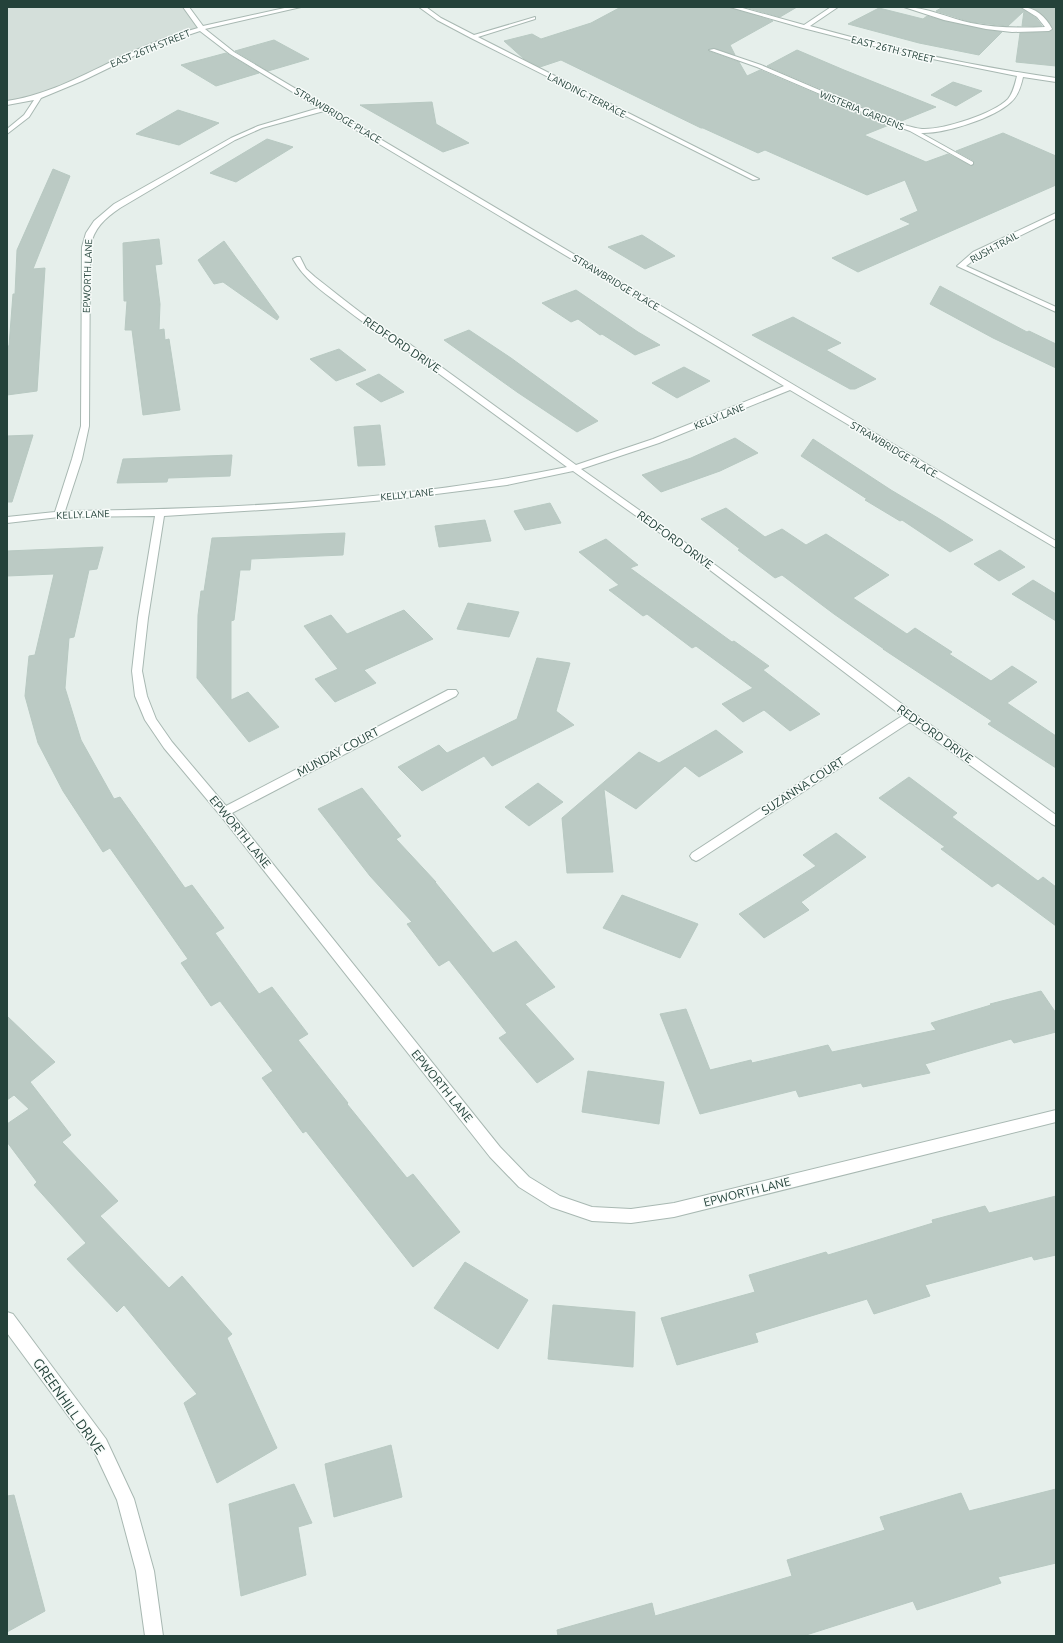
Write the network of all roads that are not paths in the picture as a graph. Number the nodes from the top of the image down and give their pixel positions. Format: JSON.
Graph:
{"nodes":[{"id":1,"x":186,"y":7,"type":"edge"},
{"id":2,"x":298,"y":7,"type":"edge"},
{"id":3,"x":422,"y":7,"type":"edge"},
{"id":4,"x":733,"y":7,"type":"edge"},
{"id":5,"x":835,"y":7,"type":"edge"},
{"id":6,"x":907,"y":7,"type":"edge"},
{"id":7,"x":1024,"y":7,"type":"edge"},
{"id":8,"x":533,"y":18,"type":"dead end"},
{"id":9,"x":805,"y":27,"type":"junction"},
{"id":10,"x":201,"y":28,"type":"junction"},
{"id":11,"x":473,"y":37,"type":"junction"},
{"id":12,"x":712,"y":50,"type":"dead end"},
{"id":13,"x":1020,"y":75,"type":"junction"},
{"id":14,"x":1056,"y":80,"type":"edge"},
{"id":15,"x":38,"y":98,"type":"junction"},
{"id":16,"x":7,"y":103,"type":"edge"},
{"id":17,"x":326,"y":108,"type":"junction"},
{"id":18,"x":907,"y":128,"type":"junction"},
{"id":19,"x":7,"y":132,"type":"edge"},
{"id":20,"x":971,"y":163,"type":"dead end"},
{"id":21,"x":755,"y":179,"type":"dead end"},
{"id":22,"x":1056,"y":215,"type":"edge"},
{"id":23,"x":297,"y":259,"type":"dead end"},
{"id":24,"x":1056,"y":310,"type":"edge"},
{"id":25,"x":790,"y":387,"type":"junction"},
{"id":26,"x":575,"y":468,"type":"junction"},
{"id":27,"x":160,"y":513,"type":"junction"},
{"id":28,"x":59,"y":514,"type":"junction"},
{"id":29,"x":7,"y":520,"type":"edge"},
{"id":30,"x":1056,"y":545,"type":"edge"},
{"id":31,"x":452,"y":693,"type":"dead end"},
{"id":32,"x":910,"y":716,"type":"junction"},
{"id":33,"x":224,"y":812,"type":"junction"},
{"id":34,"x":1056,"y":822,"type":"edge"},
{"id":35,"x":696,"y":856,"type":"dead end"},
{"id":36,"x":1056,"y":1116,"type":"edge"},
{"id":37,"x":7,"y":1320,"type":"edge"},
{"id":38,"x":154,"y":1636,"type":"edge"}],
"edges":[{"from":1,"to":10,"type":"street","name":"STRAWBRIDGE PLACE"},
{"from":2,"to":10,"type":"street","name":"EAST 26TH STREET"},
{"from":3,"to":11,"type":"street","name":"LANDING TERRACE"},
{"from":4,"to":9,"type":"street","name":"EAST 26TH STREET"},
{"from":5,"to":9,"type":"street"},
{"from":6,"to":7,"type":"street"},
{"from":8,"to":11,"type":"street"},
{"from":9,"to":13,"type":"street","name":"EAST 26TH STREET"},
{"from":10,"to":15,"type":"street","name":"EAST 26TH STREET"},
{"from":10,"to":17,"type":"street","name":"STRAWBRIDGE PLACE"},
{"from":11,"to":21,"type":"street","name":"LANDING TERRACE"},
{"from":12,"to":18,"type":"street","name":"WISTERIA GARDENS"},
{"from":13,"to":14,"type":"street","name":"EAST 26TH STREET"},
{"from":13,"to":18,"type":"street","name":"WISTERIA GARDENS"},
{"from":15,"to":16,"type":"street","name":"EAST 26TH STREET"},
{"from":15,"to":19,"type":"street"},
{"from":17,"to":25,"type":"street","name":"STRAWBRIDGE PLACE"},
{"from":17,"to":28,"type":"street","name":"EPWORTH LANE"},
{"from":18,"to":20,"type":"street"},
{"from":22,"to":24,"type":"street","name":"RUSH TRAIL"},
{"from":23,"to":26,"type":"street","name":"REDFORD DRIVE"},
{"from":25,"to":26,"type":"street","name":"KELLY LANE"},
{"from":25,"to":30,"type":"street","name":"STRAWBRIDGE PLACE"},
{"from":26,"to":27,"type":"street","name":"KELLY LANE"},
{"from":26,"to":32,"type":"street","name":"REDFORD DRIVE"},
{"from":27,"to":28,"type":"street","name":"KELLY LANE"},
{"from":27,"to":33,"type":"street","name":"EPWORTH LANE"},
{"from":28,"to":29,"type":"street","name":"KELLY LANE"},
{"from":31,"to":33,"type":"street","name":"MUNDAY COURT"},
{"from":32,"to":34,"type":"street","name":"REDFORD DRIVE"},
{"from":32,"to":35,"type":"street","name":"SUZANNA COURT"},
{"from":33,"to":36,"type":"street","name":"EPWORTH LANE"},
{"from":37,"to":38,"type":"street","name":"GREENHILL DRIVE"}]}
